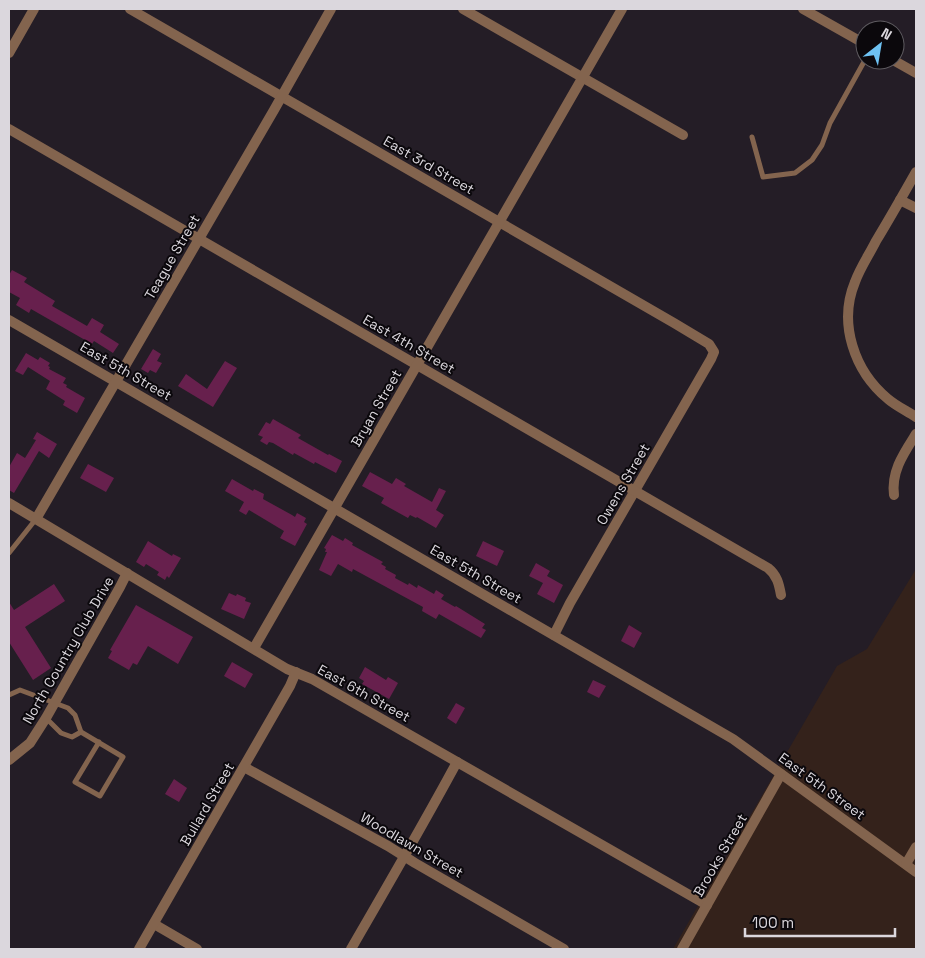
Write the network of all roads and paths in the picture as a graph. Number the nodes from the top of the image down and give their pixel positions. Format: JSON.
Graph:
{"nodes":[{"id":1,"x":34,"y":9,"type":"edge"},
{"id":2,"x":130,"y":9,"type":"edge"},
{"id":3,"x":331,"y":9,"type":"edge"},
{"id":4,"x":463,"y":9,"type":"edge"},
{"id":5,"x":622,"y":9,"type":"edge"},
{"id":6,"x":803,"y":9,"type":"edge"},
{"id":7,"x":855,"y":38,"type":"edge"},
{"id":8,"x":9,"y":53,"type":"edge"},
{"id":9,"x":905,"y":67,"type":"edge"},
{"id":10,"x":859,"y":70,"type":"edge"},
{"id":11,"x":916,"y":73,"type":"edge"},
{"id":12,"x":582,"y":78,"type":"junction"},
{"id":13,"x":282,"y":96,"type":"junction"},
{"id":14,"x":9,"y":129,"type":"edge"},
{"id":15,"x":683,"y":135,"type":"dead end"},
{"id":16,"x":752,"y":137,"type":"dead end"},
{"id":17,"x":916,"y":172,"type":"edge"},
{"id":18,"x":900,"y":200,"type":"junction"},
{"id":19,"x":916,"y":208,"type":"edge"},
{"id":20,"x":499,"y":222,"type":"junction"},
{"id":21,"x":199,"y":239,"type":"junction"},
{"id":22,"x":9,"y":320,"type":"edge"},
{"id":23,"x":713,"y":348,"type":"joint"},
{"id":24,"x":417,"y":364,"type":"junction"},
{"id":25,"x":117,"y":382,"type":"junction"},
{"id":26,"x":916,"y":418,"type":"edge"},
{"id":27,"x":916,"y":434,"type":"edge"},
{"id":28,"x":635,"y":491,"type":"junction"},
{"id":29,"x":894,"y":495,"type":"dead end"},
{"id":30,"x":9,"y":503,"type":"edge"},
{"id":31,"x":335,"y":508,"type":"junction"},
{"id":32,"x":36,"y":519,"type":"junction"},
{"id":33,"x":9,"y":553,"type":"edge"},
{"id":34,"x":127,"y":572,"type":"junction"},
{"id":35,"x":781,"y":594,"type":"dead end"},
{"id":36,"x":554,"y":635,"type":"junction"},
{"id":37,"x":254,"y":648,"type":"junction"},
{"id":38,"x":296,"y":672,"type":"junction"},
{"id":39,"x":9,"y":695,"type":"edge"},
{"id":40,"x":54,"y":703,"type":"junction"},
{"id":41,"x":46,"y":718,"type":"junction"},
{"id":42,"x":81,"y":732,"type":"junction"},
{"id":43,"x":98,"y":742,"type":"junction"},
{"id":44,"x":9,"y":760,"type":"edge"},
{"id":45,"x":457,"y":762,"type":"junction"},
{"id":46,"x":244,"y":767,"type":"junction"},
{"id":47,"x":781,"y":774,"type":"junction"},
{"id":48,"x":916,"y":847,"type":"edge"},
{"id":49,"x":404,"y":856,"type":"junction"},
{"id":50,"x":906,"y":864,"type":"junction"},
{"id":51,"x":916,"y":872,"type":"edge"},
{"id":52,"x":707,"y":905,"type":"junction"},
{"id":53,"x":154,"y":924,"type":"junction"},
{"id":54,"x":139,"y":949,"type":"edge"},
{"id":55,"x":197,"y":949,"type":"edge"},
{"id":56,"x":351,"y":949,"type":"edge"},
{"id":57,"x":564,"y":949,"type":"edge"},
{"id":58,"x":682,"y":949,"type":"edge"}],
"edges":[{"from":1,"to":8,"type":"street"},
{"from":2,"to":13,"type":"street","name":"East 3rd Street"},
{"from":3,"to":13,"type":"street","name":"Teague Street"},
{"from":4,"to":12,"type":"street"},
{"from":5,"to":12,"type":"street","name":"Bryan Street"},
{"from":6,"to":7,"type":"street"},
{"from":9,"to":11,"type":"street"},
{"from":10,"to":16,"type":"lane"},
{"from":12,"to":15,"type":"street"},
{"from":12,"to":20,"type":"street","name":"Bryan Street"},
{"from":13,"to":20,"type":"street","name":"East 3rd Street"},
{"from":13,"to":21,"type":"street","name":"Teague Street"},
{"from":14,"to":21,"type":"street","name":"East 4th Street"},
{"from":17,"to":18,"type":"street"},
{"from":18,"to":19,"type":"street"},
{"from":18,"to":26,"type":"street"},
{"from":20,"to":23,"type":"street","name":"East 3rd Street"},
{"from":20,"to":24,"type":"street","name":"Bryan Street"},
{"from":21,"to":24,"type":"street","name":"East 4th Street"},
{"from":21,"to":25,"type":"street","name":"Teague Street"},
{"from":22,"to":25,"type":"street","name":"East 5th Street"},
{"from":23,"to":28,"type":"street","name":"Owens Street"},
{"from":24,"to":28,"type":"street","name":"East 4th Street"},
{"from":24,"to":31,"type":"street","name":"Bryan Street"},
{"from":25,"to":31,"type":"street","name":"East 5th Street"},
{"from":25,"to":32,"type":"street","name":"Teague Street"},
{"from":27,"to":29,"type":"street"},
{"from":28,"to":35,"type":"street","name":"East 4th Street"},
{"from":28,"to":36,"type":"street","name":"Owens Street"},
{"from":30,"to":32,"type":"street","name":"East 6th Street"},
{"from":31,"to":36,"type":"street","name":"East 5th Street"},
{"from":31,"to":37,"type":"street","name":"Bryan Street"},
{"from":32,"to":33,"type":"lane"},
{"from":32,"to":34,"type":"street","name":"East 6th Street"},
{"from":34,"to":37,"type":"street","name":"East 6th Street"},
{"from":34,"to":40,"type":"street","name":"North Country Club Drive"},
{"from":36,"to":47,"type":"street","name":"East 5th Street"},
{"from":37,"to":38,"type":"street","name":"East 6th Street"},
{"from":38,"to":45,"type":"street","name":"East 6th Street"},
{"from":38,"to":46,"type":"street","name":"Bullard Street"},
{"from":39,"to":40,"type":"lane"},
{"from":40,"to":41,"type":"street","name":"North Country Club Drive"},
{"from":40,"to":42,"type":"lane"},
{"from":41,"to":42,"type":"lane"},
{"from":41,"to":44,"type":"street","name":"North Country Club Drive"},
{"from":42,"to":43,"type":"lane"},
{"from":43,"to":43,"type":"lane"},
{"from":45,"to":49,"type":"street"},
{"from":45,"to":52,"type":"street","name":"East 6th Street"},
{"from":46,"to":49,"type":"street","name":"Woodlawn Street"},
{"from":46,"to":53,"type":"street","name":"Bullard Street"},
{"from":47,"to":50,"type":"street","name":"East 5th Street"},
{"from":47,"to":52,"type":"street","name":"Brooks Street"},
{"from":48,"to":50,"type":"street"},
{"from":49,"to":56,"type":"street"},
{"from":49,"to":57,"type":"street","name":"Woodlawn Street"},
{"from":50,"to":51,"type":"street","name":"East 5th Street"},
{"from":52,"to":58,"type":"street","name":"Brooks Street"},
{"from":53,"to":54,"type":"street","name":"Bullard Street"},
{"from":53,"to":55,"type":"street"}]}
